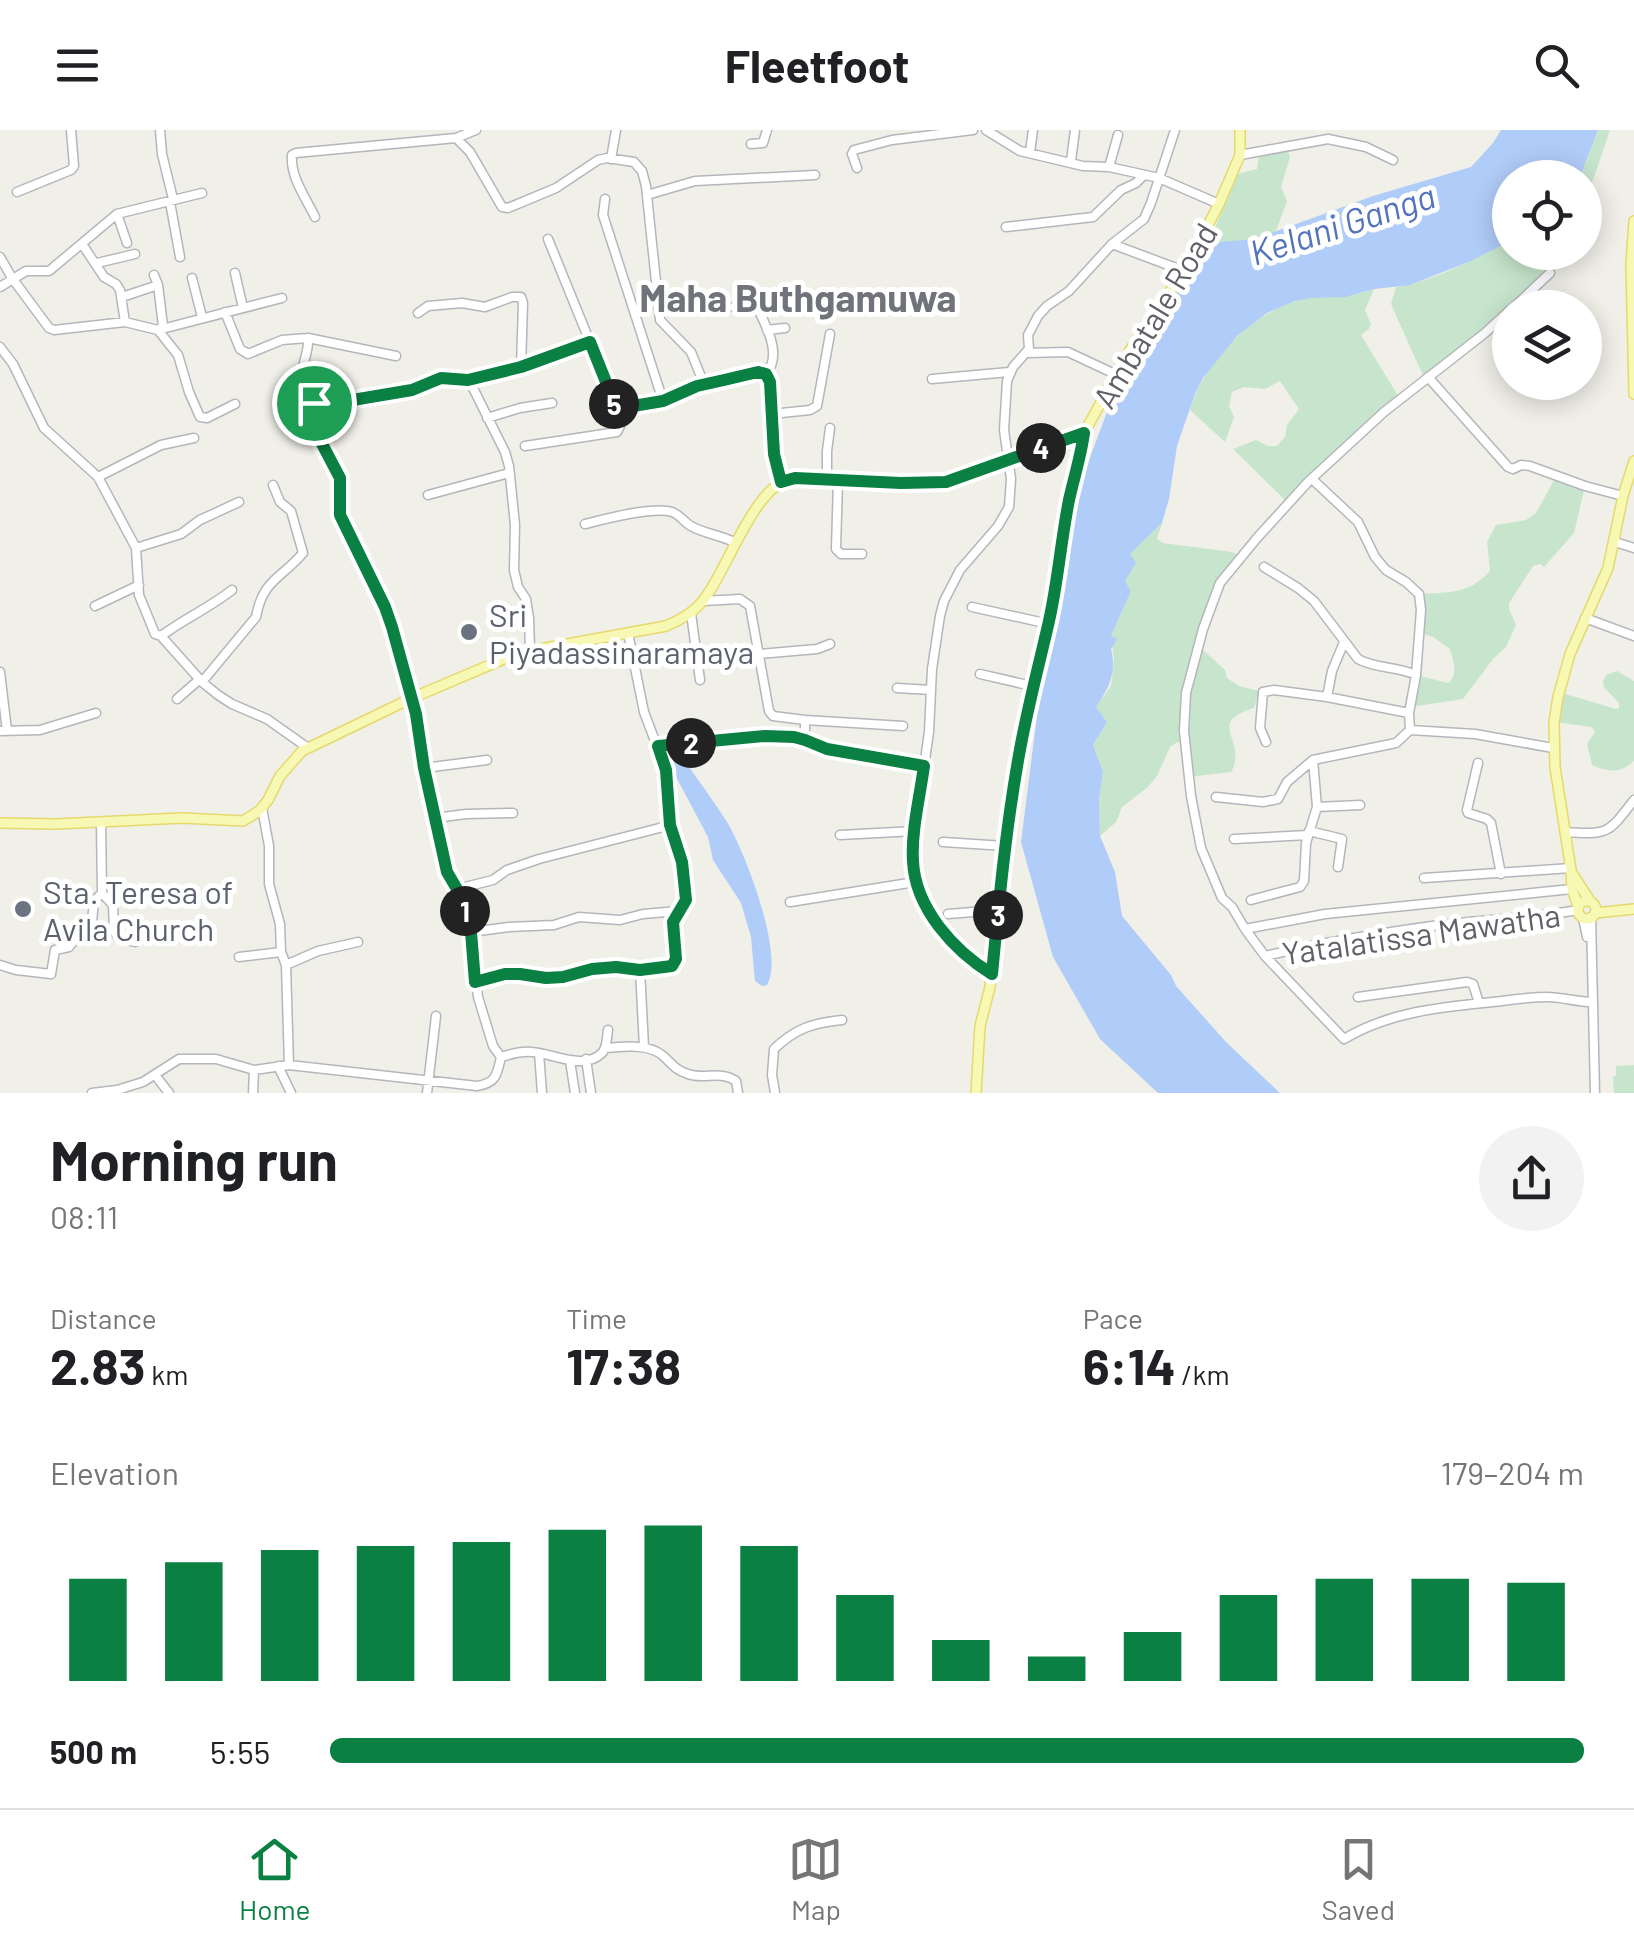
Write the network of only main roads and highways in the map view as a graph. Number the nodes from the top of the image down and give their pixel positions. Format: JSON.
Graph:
{"nodes":[{"id":1,"x":1240,"y":130,"type":"edge"},
{"id":2,"x":1634,"y":221,"type":"edge"},
{"id":3,"x":1634,"y":394,"type":"edge"},
{"id":4,"x":1084,"y":433,"type":"junction"},
{"id":5,"x":1634,"y":460,"type":"edge"},
{"id":6,"x":0,"y":823,"type":"edge"},
{"id":7,"x":1571,"y":869,"type":"junction"},
{"id":8,"x":1634,"y":909,"type":"edge"},
{"id":9,"x":1587,"y":910,"type":"junction"},
{"id":10,"x":976,"y":1093,"type":"edge"}],
"edges":[{"from":1,"to":4,"type":"main road","name":"Ambatale Road"},
{"from":2,"to":3,"type":"main road"},
{"from":4,"to":6,"type":"main road"},
{"from":4,"to":10,"type":"main road","name":"Ambatale Road"},
{"from":5,"to":7,"type":"main road"},
{"from":7,"to":9,"type":"main road"},
{"from":7,"to":9,"type":"main road"},
{"from":8,"to":9,"type":"main road"}]}
